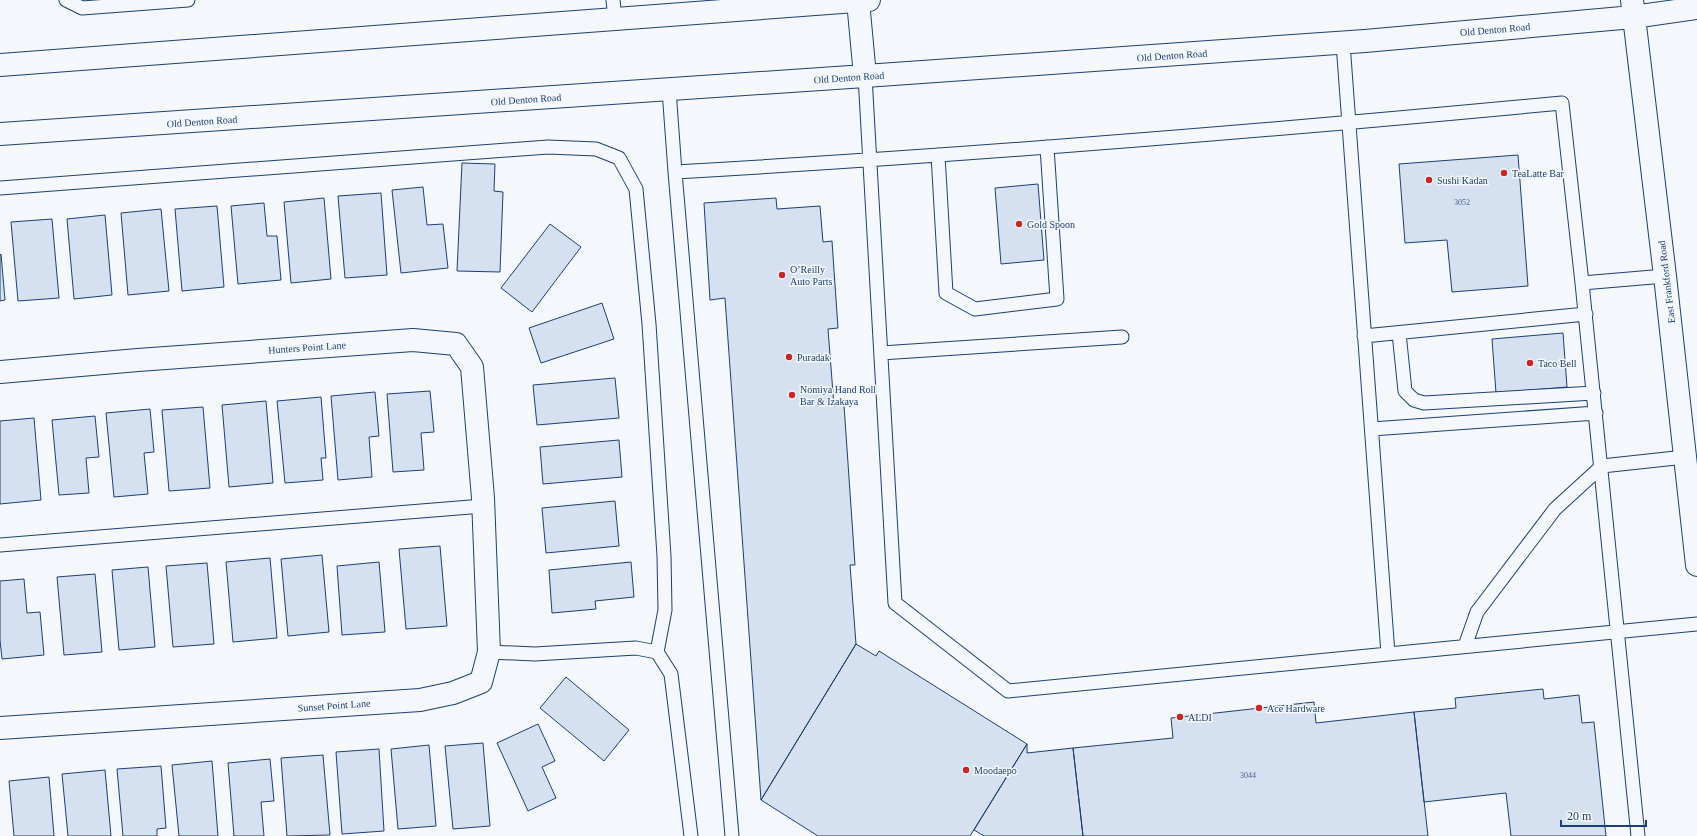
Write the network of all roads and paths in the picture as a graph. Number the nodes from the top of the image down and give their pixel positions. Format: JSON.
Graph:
{"nodes":[{"id":1,"x":66,"y":0,"type":"edge"},
{"id":2,"x":188,"y":0,"type":"edge"},
{"id":3,"x":862,"y":0,"type":"edge"},
{"id":4,"x":1697,"y":8,"type":"edge"},
{"id":5,"x":1632,"y":9,"type":"edge"},
{"id":6,"x":614,"y":10,"type":"edge"},
{"id":7,"x":1343,"y":43,"type":"junction"},
{"id":8,"x":0,"y":65,"type":"edge"},
{"id":9,"x":865,"y":76,"type":"junction"},
{"id":10,"x":669,"y":90,"type":"junction"},
{"id":11,"x":1349,"y":123,"type":"junction"},
{"id":12,"x":0,"y":134,"type":"edge"},
{"id":13,"x":1048,"y":147,"type":"junction"},
{"id":14,"x":938,"y":155,"type":"junction"},
{"id":15,"x":870,"y":161,"type":"junction"},
{"id":16,"x":675,"y":172,"type":"junction"},
{"id":17,"x":0,"y":188,"type":"edge"},
{"id":18,"x":1665,"y":276,"type":"junction"},
{"id":19,"x":1582,"y":283,"type":"junction"},
{"id":20,"x":1586,"y":314,"type":"junction"},
{"id":21,"x":1399,"y":333,"type":"junction"},
{"id":22,"x":1364,"y":336,"type":"junction"},
{"id":23,"x":1122,"y":337,"type":"dead end"},
{"id":24,"x":881,"y":353,"type":"junction"},
{"id":25,"x":0,"y":372,"type":"edge"},
{"id":26,"x":1594,"y":392,"type":"junction"},
{"id":27,"x":1596,"y":413,"type":"junction"},
{"id":28,"x":1372,"y":429,"type":"junction"},
{"id":29,"x":1691,"y":457,"type":"edge"},
{"id":30,"x":1602,"y":466,"type":"junction"},
{"id":31,"x":483,"y":502,"type":"junction"},
{"id":32,"x":0,"y":546,"type":"edge"},
{"id":33,"x":1697,"y":565,"type":"edge"},
{"id":34,"x":1697,"y":624,"type":"edge"},
{"id":35,"x":1618,"y":631,"type":"junction"},
{"id":36,"x":1465,"y":646,"type":"junction"},
{"id":37,"x":489,"y":652,"type":"junction"},
{"id":38,"x":658,"y":652,"type":"junction"},
{"id":39,"x":1388,"y":654,"type":"junction"},
{"id":40,"x":0,"y":728,"type":"edge"},
{"id":41,"x":691,"y":836,"type":"edge"},
{"id":42,"x":732,"y":836,"type":"edge"},
{"id":43,"x":1638,"y":836,"type":"edge"}],
"edges":[{"from":1,"to":2,"type":"lane"},
{"from":3,"to":6,"type":"main road"},
{"from":3,"to":9,"type":"main road"},
{"from":4,"to":5,"type":"main road","name":"Old Denton Road"},
{"from":5,"to":7,"type":"main road","name":"Old Denton Road"},
{"from":5,"to":18,"type":"main road","name":"East Frankford Road"},
{"from":6,"to":8,"type":"main road"},
{"from":7,"to":9,"type":"main road","name":"Old Denton Road"},
{"from":7,"to":11,"type":"lane"},
{"from":9,"to":10,"type":"main road","name":"Old Denton Road"},
{"from":9,"to":15,"type":"lane"},
{"from":10,"to":12,"type":"main road","name":"Old Denton Road"},
{"from":10,"to":16,"type":"lane"},
{"from":11,"to":13,"type":"lane"},
{"from":11,"to":19,"type":"lane"},
{"from":11,"to":22,"type":"lane"},
{"from":13,"to":14,"type":"lane"},
{"from":13,"to":14,"type":"lane"},
{"from":14,"to":15,"type":"lane"},
{"from":15,"to":16,"type":"lane"},
{"from":15,"to":24,"type":"lane"},
{"from":16,"to":42,"type":"lane"},
{"from":17,"to":38,"type":"lane"},
{"from":18,"to":19,"type":"lane"},
{"from":18,"to":29,"type":"main road","name":"East Frankford Road"},
{"from":19,"to":20,"type":"lane"},
{"from":20,"to":21,"type":"lane"},
{"from":20,"to":26,"type":"lane"},
{"from":21,"to":22,"type":"lane"},
{"from":21,"to":26,"type":"lane"},
{"from":22,"to":28,"type":"lane"},
{"from":23,"to":24,"type":"lane"},
{"from":24,"to":39,"type":"lane"},
{"from":25,"to":31,"type":"main road","name":"Hunters Point Lane"},
{"from":26,"to":27,"type":"lane"},
{"from":27,"to":28,"type":"lane"},
{"from":27,"to":30,"type":"lane"},
{"from":28,"to":39,"type":"lane"},
{"from":29,"to":30,"type":"lane"},
{"from":29,"to":33,"type":"main road","name":"East Frankford Road"},
{"from":30,"to":35,"type":"lane"},
{"from":30,"to":36,"type":"lane"},
{"from":31,"to":32,"type":"lane"},
{"from":31,"to":37,"type":"main road","name":"Sunset Point Lane"},
{"from":34,"to":35,"type":"lane"},
{"from":35,"to":36,"type":"lane"},
{"from":35,"to":43,"type":"lane"},
{"from":36,"to":39,"type":"lane"},
{"from":37,"to":38,"type":"lane"},
{"from":37,"to":40,"type":"main road","name":"Sunset Point Lane"},
{"from":38,"to":41,"type":"lane"}]}
